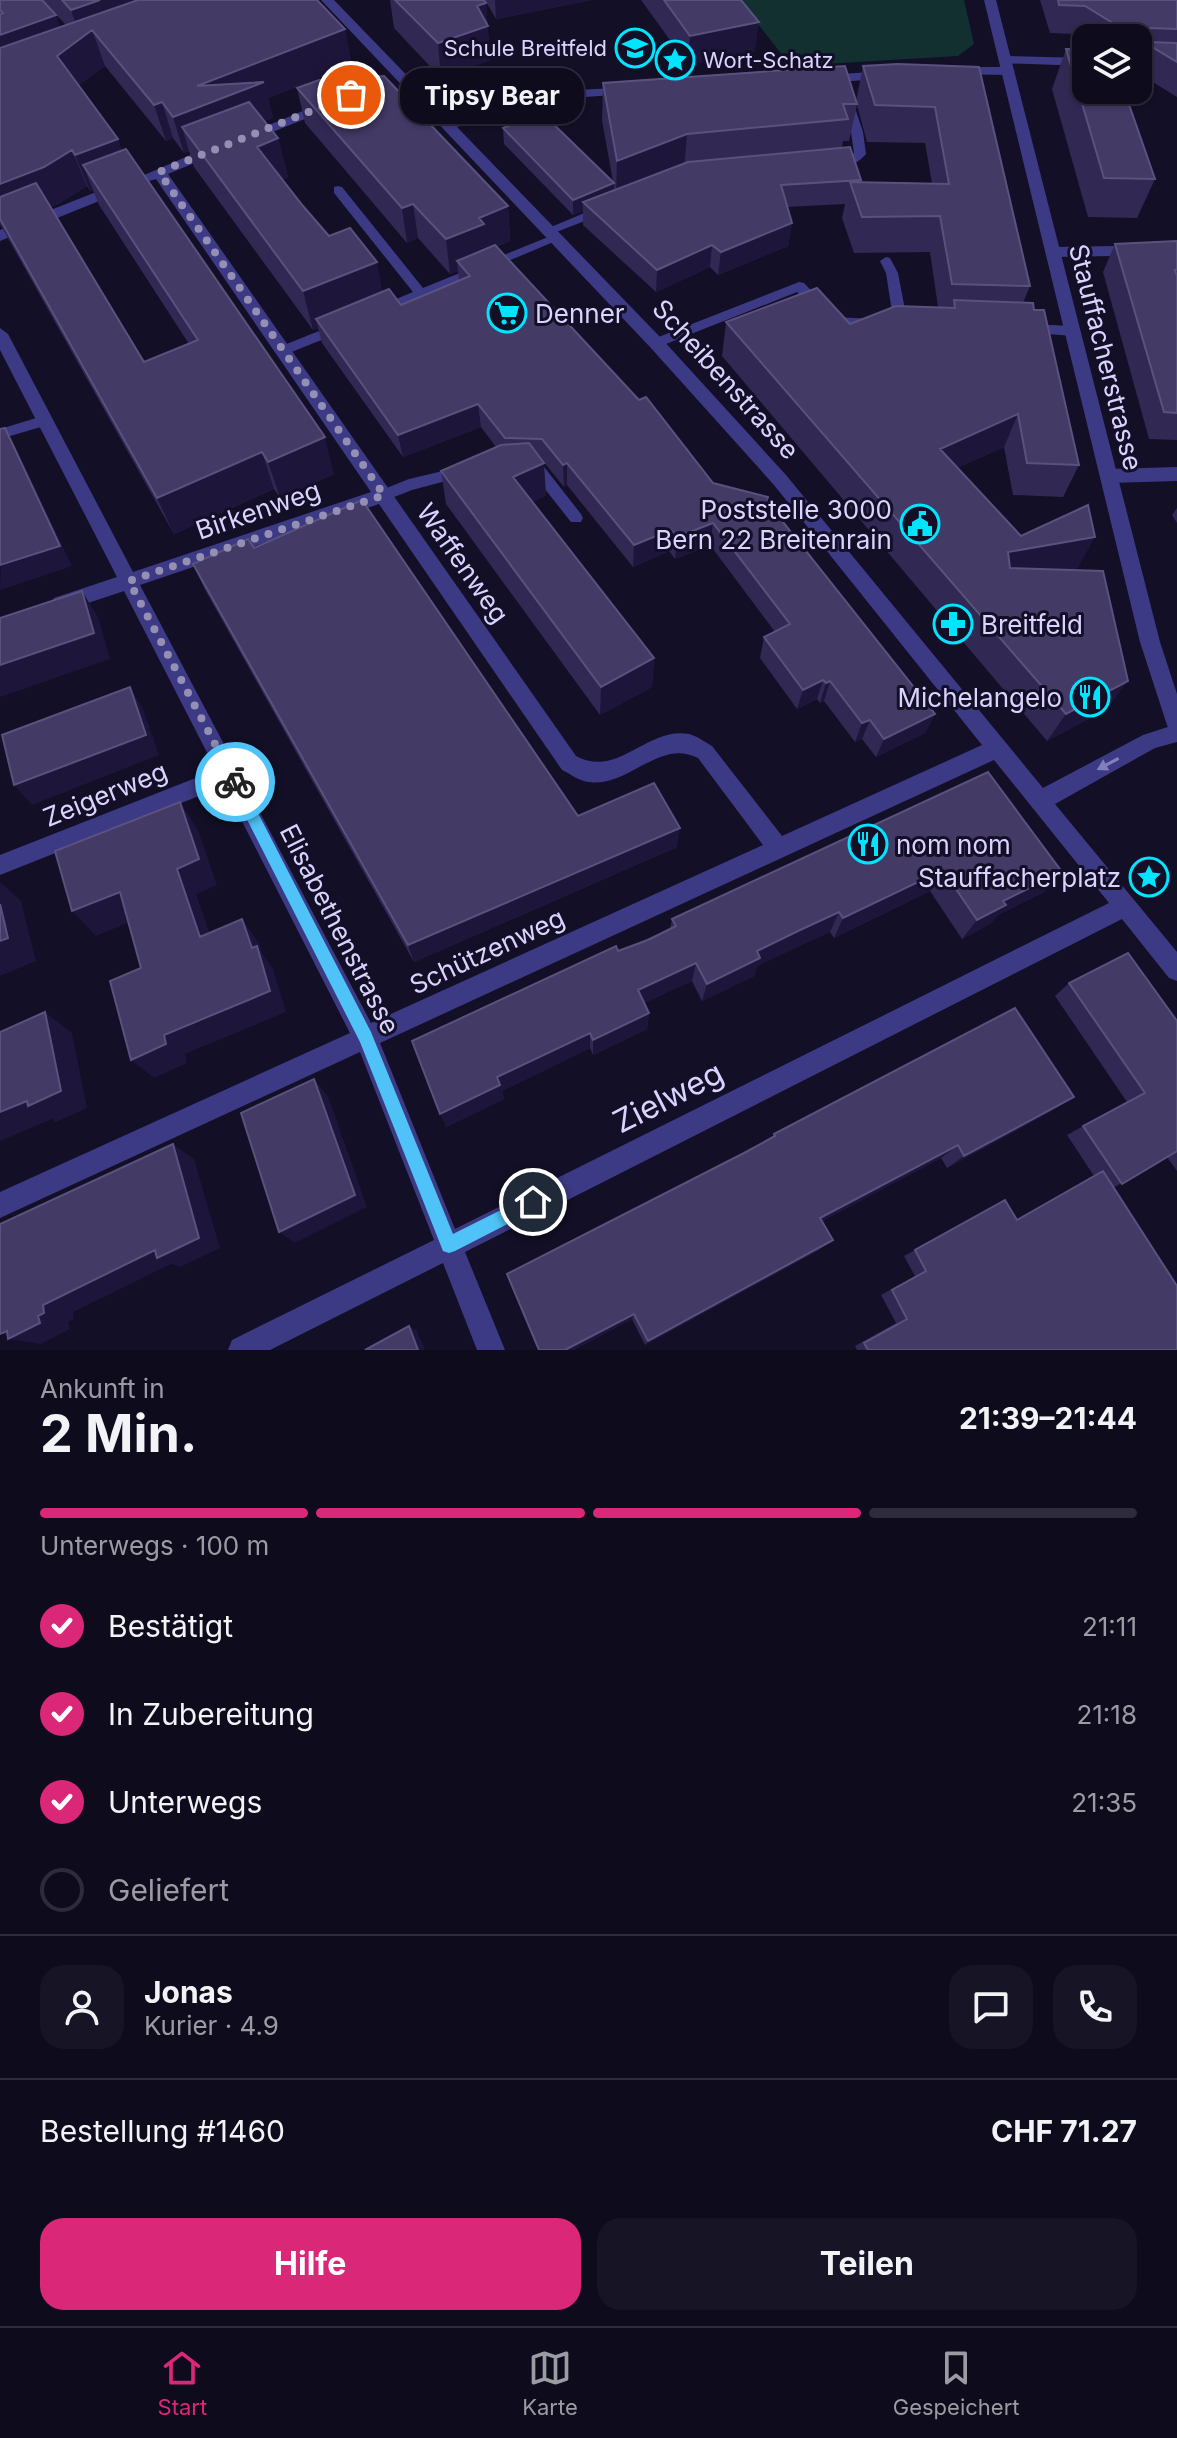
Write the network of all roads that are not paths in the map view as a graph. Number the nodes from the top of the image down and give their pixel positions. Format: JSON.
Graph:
{"nodes":[{"id":1,"x":327,"y":0,"type":"edge"},
{"id":2,"x":990,"y":0,"type":"edge"},
{"id":3,"x":1072,"y":63,"type":"edge"},
{"id":4,"x":1006,"y":66,"type":"junction"},
{"id":5,"x":943,"y":72,"type":"edge"},
{"id":6,"x":898,"y":74,"type":"edge"},
{"id":7,"x":838,"y":78,"type":"junction"},
{"id":8,"x":807,"y":80,"type":"edge"},
{"id":9,"x":647,"y":89,"type":"edge"},
{"id":10,"x":336,"y":101,"type":"edge"},
{"id":11,"x":449,"y":125,"type":"junction"},
{"id":12,"x":823,"y":166,"type":"edge"},
{"id":13,"x":159,"y":172,"type":"junction"},
{"id":14,"x":338,"y":190,"type":"dead end"},
{"id":15,"x":620,"y":202,"type":"edge"},
{"id":16,"x":554,"y":234,"type":"junction"},
{"id":17,"x":0,"y":236,"type":"edge"},
{"id":18,"x":1177,"y":250,"type":"edge"},
{"id":19,"x":1053,"y":252,"type":"junction"},
{"id":20,"x":886,"y":261,"type":"dead end"},
{"id":21,"x":421,"y":294,"type":"junction"},
{"id":22,"x":366,"y":317,"type":"edge"},
{"id":23,"x":353,"y":322,"type":"edge"},
{"id":24,"x":1016,"y":329,"type":"edge"},
{"id":25,"x":1073,"y":331,"type":"junction"},
{"id":26,"x":0,"y":334,"type":"edge"},
{"id":27,"x":656,"y":343,"type":"junction"},
{"id":28,"x":284,"y":350,"type":"junction"},
{"id":29,"x":46,"y":420,"type":"junction"},
{"id":30,"x":0,"y":434,"type":"edge"},
{"id":31,"x":515,"y":470,"type":"edge"},
{"id":32,"x":469,"y":472,"type":"edge"},
{"id":33,"x":1177,"y":474,"type":"edge"},
{"id":34,"x":1109,"y":476,"type":"junction"},
{"id":35,"x":384,"y":495,"type":"junction"},
{"id":36,"x":576,"y":518,"type":"dead end"},
{"id":37,"x":129,"y":581,"type":"junction"},
{"id":38,"x":43,"y":610,"type":"edge"},
{"id":39,"x":1177,"y":725,"type":"edge"},
{"id":40,"x":1177,"y":733,"type":"edge"},
{"id":41,"x":998,"y":748,"type":"junction"},
{"id":42,"x":231,"y":774,"type":"junction"},
{"id":43,"x":1040,"y":801,"type":"junction"},
{"id":44,"x":778,"y":848,"type":"junction"},
{"id":45,"x":0,"y":865,"type":"edge"},
{"id":46,"x":1125,"y":906,"type":"junction"},
{"id":47,"x":1177,"y":970,"type":"edge"},
{"id":48,"x":366,"y":1038,"type":"junction"},
{"id":49,"x":0,"y":1205,"type":"edge"},
{"id":50,"x":449,"y":1245,"type":"junction"},
{"id":51,"x":242,"y":1350,"type":"edge"},
{"id":52,"x":491,"y":1350,"type":"edge"}],
"edges":[{"from":1,"to":11,"type":"street","name":"Scheibenstrasse"},
{"from":2,"to":4,"type":"street","name":"Stauffacherstrasse"},
{"from":3,"to":4,"type":"street"},
{"from":4,"to":5,"type":"street"},
{"from":4,"to":19,"type":"street","name":"Stauffacherstrasse"},
{"from":6,"to":7,"type":"street"},
{"from":7,"to":8,"type":"street"},
{"from":7,"to":12,"type":"lane"},
{"from":9,"to":11,"type":"street"},
{"from":10,"to":13,"type":"street"},
{"from":11,"to":16,"type":"street","name":"Scheibenstrasse"},
{"from":13,"to":17,"type":"street"},
{"from":13,"to":28,"type":"street","name":"Waffenweg"},
{"from":14,"to":21,"type":"lane"},
{"from":15,"to":16,"type":"lane"},
{"from":16,"to":21,"type":"lane"},
{"from":16,"to":27,"type":"street","name":"Scheibenstrasse"},
{"from":18,"to":19,"type":"street"},
{"from":19,"to":25,"type":"street","name":"Stauffacherstrasse"},
{"from":20,"to":27,"type":"lane"},
{"from":21,"to":22,"type":"lane"},
{"from":23,"to":28,"type":"lane"},
{"from":24,"to":25,"type":"lane"},
{"from":25,"to":34,"type":"street","name":"Stauffacherstrasse"},
{"from":26,"to":29,"type":"street","name":"Elisabethenstrasse"},
{"from":27,"to":41,"type":"street","name":"Scheibenstrasse"},
{"from":28,"to":35,"type":"street","name":"Waffenweg"},
{"from":29,"to":30,"type":"lane"},
{"from":29,"to":37,"type":"street","name":"Elisabethenstrasse"},
{"from":31,"to":36,"type":"lane"},
{"from":32,"to":35,"type":"lane","name":"Birkenweg"},
{"from":33,"to":34,"type":"street"},
{"from":34,"to":39,"type":"street","name":"Stauffacherstrasse"},
{"from":35,"to":37,"type":"street","name":"Birkenweg"},
{"from":35,"to":44,"type":"street","name":"Waffenweg"},
{"from":37,"to":38,"type":"street","name":"Birkenweg"},
{"from":37,"to":42,"type":"street","name":"Elisabethenstrasse"},
{"from":40,"to":43,"type":"street","one_way":true},
{"from":41,"to":43,"type":"street","name":"Scheibenstrasse"},
{"from":41,"to":44,"type":"street","name":"Schützenweg"},
{"from":42,"to":45,"type":"street","name":"Zeigerweg"},
{"from":42,"to":48,"type":"street","name":"Elisabethenstrasse"},
{"from":43,"to":46,"type":"street","name":"Scheibenstrasse"},
{"from":44,"to":48,"type":"street","name":"Schützenweg"},
{"from":46,"to":47,"type":"street","name":"Scheibenstrasse"},
{"from":46,"to":50,"type":"street","name":"Zielweg"},
{"from":48,"to":49,"type":"street","name":"Schützenweg"},
{"from":48,"to":50,"type":"street","name":"Elisabethenstrasse"},
{"from":50,"to":51,"type":"street","name":"Zielweg"},
{"from":50,"to":52,"type":"street","name":"Elisabethenstrasse"}]}
